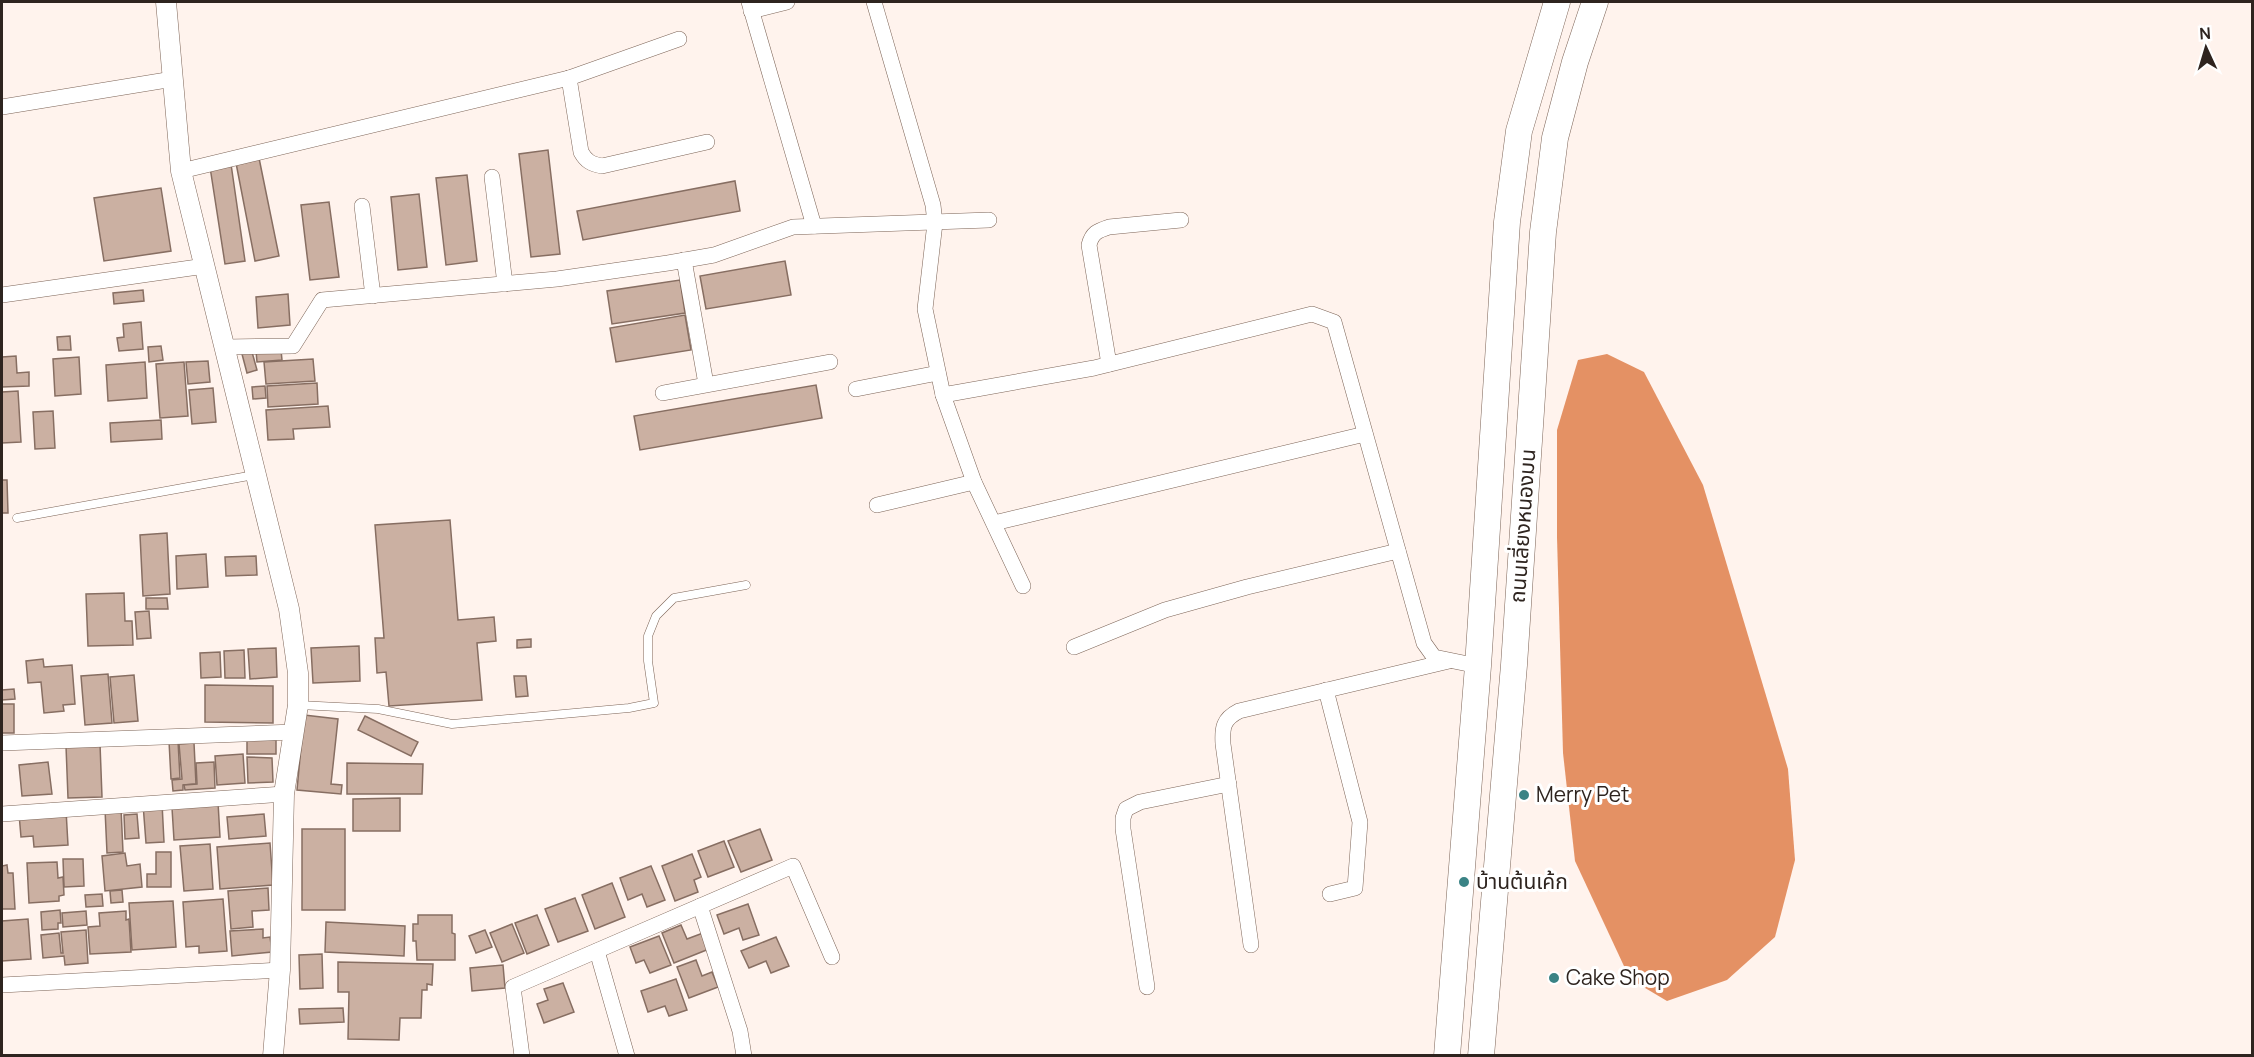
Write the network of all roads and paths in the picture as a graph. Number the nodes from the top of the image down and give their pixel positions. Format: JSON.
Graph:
{"nodes":[{"id":1,"x":166,"y":2,"type":"edge"},
{"id":2,"x":787,"y":2,"type":"edge"},
{"id":3,"x":874,"y":2,"type":"edge"},
{"id":4,"x":1557,"y":2,"type":"edge"},
{"id":5,"x":1595,"y":2,"type":"edge"},
{"id":6,"x":750,"y":6,"type":"edge"},
{"id":7,"x":679,"y":39,"type":"dead end"},
{"id":8,"x":569,"y":78,"type":"junction"},
{"id":9,"x":173,"y":79,"type":"junction"},
{"id":10,"x":2,"y":107,"type":"edge"},
{"id":11,"x":707,"y":142,"type":"dead end"},
{"id":12,"x":181,"y":171,"type":"junction"},
{"id":13,"x":492,"y":177,"type":"dead end"},
{"id":14,"x":362,"y":206,"type":"dead end"},
{"id":15,"x":989,"y":220,"type":"dead end"},
{"id":16,"x":1181,"y":220,"type":"dead end"},
{"id":17,"x":935,"y":223,"type":"junction"},
{"id":18,"x":814,"y":226,"type":"junction"},
{"id":19,"x":684,"y":260,"type":"junction"},
{"id":20,"x":205,"y":266,"type":"junction"},
{"id":21,"x":505,"y":284,"type":"junction"},
{"id":22,"x":2,"y":295,"type":"edge"},
{"id":23,"x":372,"y":296,"type":"junction"},
{"id":24,"x":225,"y":347,"type":"junction"},
{"id":25,"x":830,"y":362,"type":"dead end"},
{"id":26,"x":1109,"y":364,"type":"junction"},
{"id":27,"x":938,"y":373,"type":"junction"},
{"id":28,"x":706,"y":384,"type":"junction"},
{"id":29,"x":856,"y":388,"type":"dead end"},
{"id":30,"x":663,"y":393,"type":"dead end"},
{"id":31,"x":943,"y":395,"type":"junction"},
{"id":32,"x":1365,"y":434,"type":"junction"},
{"id":33,"x":255,"y":475,"type":"junction"},
{"id":34,"x":974,"y":482,"type":"junction"},
{"id":35,"x":877,"y":505,"type":"dead end"},
{"id":36,"x":17,"y":518,"type":"dead end"},
{"id":37,"x":994,"y":523,"type":"junction"},
{"id":38,"x":1398,"y":551,"type":"junction"},
{"id":39,"x":746,"y":585,"type":"dead end"},
{"id":40,"x":1023,"y":586,"type":"dead end"},
{"id":41,"x":1074,"y":646,"type":"dead end"},
{"id":42,"x":1451,"y":660,"type":"junction"},
{"id":43,"x":1478,"y":666,"type":"junction"},
{"id":44,"x":1326,"y":690,"type":"junction"},
{"id":45,"x":298,"y":705,"type":"junction"},
{"id":46,"x":294,"y":732,"type":"junction"},
{"id":47,"x":2,"y":743,"type":"edge"},
{"id":48,"x":1229,"y":784,"type":"junction"},
{"id":49,"x":284,"y":794,"type":"junction"},
{"id":50,"x":2,"y":814,"type":"edge"},
{"id":51,"x":1330,"y":894,"type":"dead end"},
{"id":52,"x":700,"y":906,"type":"junction"},
{"id":53,"x":1251,"y":945,"type":"dead end"},
{"id":54,"x":597,"y":951,"type":"junction"},
{"id":55,"x":832,"y":957,"type":"dead end"},
{"id":56,"x":280,"y":970,"type":"junction"},
{"id":57,"x":2,"y":985,"type":"edge"},
{"id":58,"x":1147,"y":987,"type":"dead end"},
{"id":59,"x":273,"y":1056,"type":"edge"},
{"id":60,"x":522,"y":1056,"type":"edge"},
{"id":61,"x":627,"y":1056,"type":"edge"},
{"id":62,"x":744,"y":1056,"type":"edge"},
{"id":63,"x":1447,"y":1056,"type":"edge"},
{"id":64,"x":1481,"y":1056,"type":"edge"}],
"edges":[{"from":1,"to":9,"type":"street"},
{"from":2,"to":6,"type":"street"},
{"from":3,"to":17,"type":"street"},
{"from":4,"to":43,"type":"highway","name":"ถนนเลี่ยงหนองมน"},
{"from":5,"to":64,"type":"highway","name":"ถนนเลี่ยงหนองมน"},
{"from":6,"to":18,"type":"street"},
{"from":7,"to":8,"type":"street"},
{"from":8,"to":11,"type":"street"},
{"from":8,"to":12,"type":"street"},
{"from":9,"to":10,"type":"street"},
{"from":9,"to":12,"type":"street"},
{"from":12,"to":20,"type":"street"},
{"from":13,"to":21,"type":"street"},
{"from":14,"to":23,"type":"street"},
{"from":15,"to":17,"type":"street"},
{"from":16,"to":26,"type":"street"},
{"from":17,"to":18,"type":"street"},
{"from":17,"to":27,"type":"street"},
{"from":18,"to":19,"type":"street"},
{"from":19,"to":21,"type":"street"},
{"from":19,"to":28,"type":"street"},
{"from":20,"to":22,"type":"street"},
{"from":20,"to":24,"type":"street"},
{"from":21,"to":23,"type":"street"},
{"from":23,"to":24,"type":"street"},
{"from":24,"to":33,"type":"street"},
{"from":25,"to":28,"type":"street"},
{"from":26,"to":31,"type":"street"},
{"from":26,"to":32,"type":"street"},
{"from":27,"to":29,"type":"street"},
{"from":27,"to":31,"type":"street"},
{"from":28,"to":30,"type":"street"},
{"from":31,"to":34,"type":"street"},
{"from":32,"to":37,"type":"street"},
{"from":32,"to":38,"type":"street"},
{"from":33,"to":36,"type":"lane"},
{"from":33,"to":45,"type":"street"},
{"from":34,"to":35,"type":"street"},
{"from":34,"to":37,"type":"street"},
{"from":37,"to":40,"type":"street"},
{"from":38,"to":41,"type":"street"},
{"from":38,"to":42,"type":"street"},
{"from":39,"to":45,"type":"lane"},
{"from":42,"to":43,"type":"street"},
{"from":42,"to":44,"type":"street"},
{"from":43,"to":63,"type":"highway","name":"ถนนเลี่ยงหนองมน"},
{"from":44,"to":48,"type":"street"},
{"from":44,"to":51,"type":"street"},
{"from":45,"to":46,"type":"street"},
{"from":46,"to":47,"type":"street"},
{"from":46,"to":49,"type":"street"},
{"from":48,"to":53,"type":"street"},
{"from":48,"to":58,"type":"street"},
{"from":49,"to":50,"type":"street"},
{"from":49,"to":56,"type":"street"},
{"from":52,"to":54,"type":"street"},
{"from":52,"to":55,"type":"street"},
{"from":52,"to":62,"type":"street"},
{"from":54,"to":60,"type":"street"},
{"from":54,"to":61,"type":"street"},
{"from":56,"to":57,"type":"street"},
{"from":56,"to":59,"type":"street"}]}
